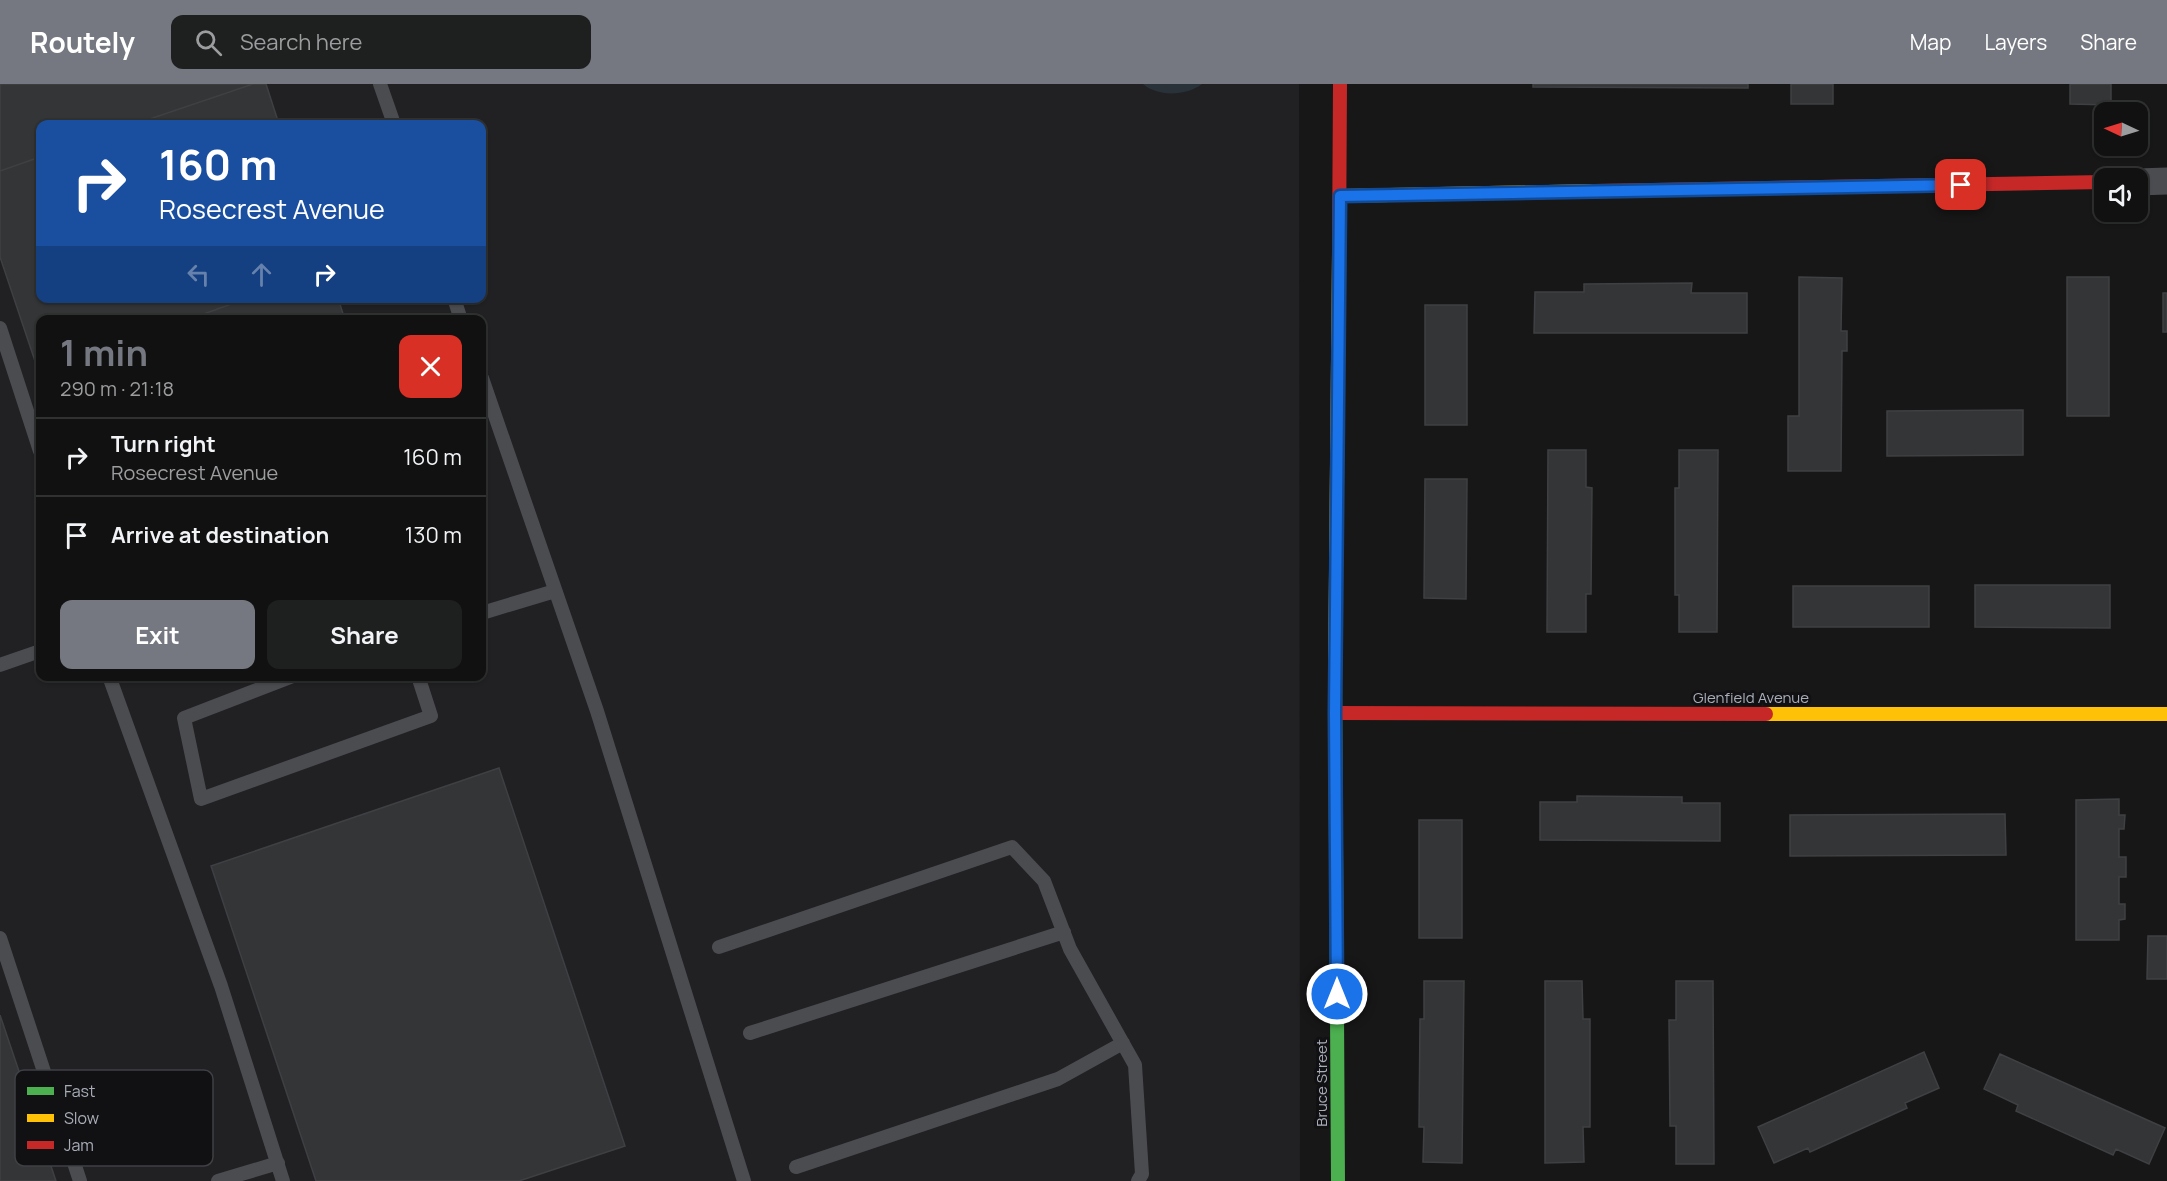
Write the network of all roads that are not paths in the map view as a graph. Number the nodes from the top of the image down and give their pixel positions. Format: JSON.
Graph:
{"nodes":[{"id":1,"x":380,"y":84,"type":"edge"},
{"id":2,"x":1340,"y":84,"type":"edge"},
{"id":3,"x":393,"y":120,"type":"edge"},
{"id":4,"x":2167,"y":181,"type":"edge"},
{"id":5,"x":2094,"y":182,"type":"edge"},
{"id":6,"x":2148,"y":182,"type":"edge"},
{"id":7,"x":1340,"y":196,"type":"junction"},
{"id":8,"x":0,"y":328,"type":"edge"},
{"id":9,"x":486,"y":390,"type":"edge"},
{"id":10,"x":36,"y":439,"type":"edge"},
{"id":11,"x":555,"y":591,"type":"junction"},
{"id":12,"x":486,"y":612,"type":"edge"},
{"id":13,"x":36,"y":652,"type":"edge"},
{"id":14,"x":0,"y":665,"type":"edge"},
{"id":15,"x":111,"y":681,"type":"edge"},
{"id":16,"x":281,"y":681,"type":"edge"},
{"id":17,"x":420,"y":681,"type":"edge"},
{"id":18,"x":1335,"y":713,"type":"junction"},
{"id":19,"x":2167,"y":714,"type":"edge"},
{"id":20,"x":1064,"y":932,"type":"junction"},
{"id":21,"x":0,"y":938,"type":"edge"},
{"id":22,"x":719,"y":947,"type":"dead end"},
{"id":23,"x":750,"y":1034,"type":"dead end"},
{"id":24,"x":1123,"y":1043,"type":"junction"},
{"id":25,"x":43,"y":1070,"type":"edge"},
{"id":26,"x":278,"y":1163,"type":"junction"},
{"id":27,"x":75,"y":1166,"type":"edge"},
{"id":28,"x":796,"y":1167,"type":"dead end"},
{"id":29,"x":80,"y":1181,"type":"edge"},
{"id":30,"x":219,"y":1181,"type":"edge"},
{"id":31,"x":283,"y":1181,"type":"edge"},
{"id":32,"x":744,"y":1181,"type":"edge"},
{"id":33,"x":1138,"y":1181,"type":"edge"},
{"id":34,"x":1338,"y":1181,"type":"edge"}],
"edges":[{"from":1,"to":3,"type":"lane"},
{"from":2,"to":7,"type":"street","name":"Bruce Street"},
{"from":4,"to":6,"type":"street"},
{"from":5,"to":7,"type":"street"},
{"from":7,"to":18,"type":"street","name":"Bruce Street"},
{"from":8,"to":10,"type":"lane"},
{"from":9,"to":11,"type":"lane"},
{"from":11,"to":12,"type":"lane"},
{"from":11,"to":32,"type":"lane"},
{"from":13,"to":14,"type":"lane"},
{"from":15,"to":26,"type":"lane"},
{"from":16,"to":17,"type":"lane"},
{"from":18,"to":19,"type":"street","name":"Glenfield Avenue"},
{"from":18,"to":34,"type":"street","name":"Bruce Street"},
{"from":20,"to":22,"type":"lane"},
{"from":20,"to":23,"type":"lane"},
{"from":20,"to":24,"type":"lane"},
{"from":21,"to":25,"type":"lane"},
{"from":24,"to":28,"type":"lane"},
{"from":24,"to":33,"type":"lane"},
{"from":26,"to":30,"type":"lane"},
{"from":26,"to":31,"type":"lane"},
{"from":27,"to":29,"type":"lane"}]}
